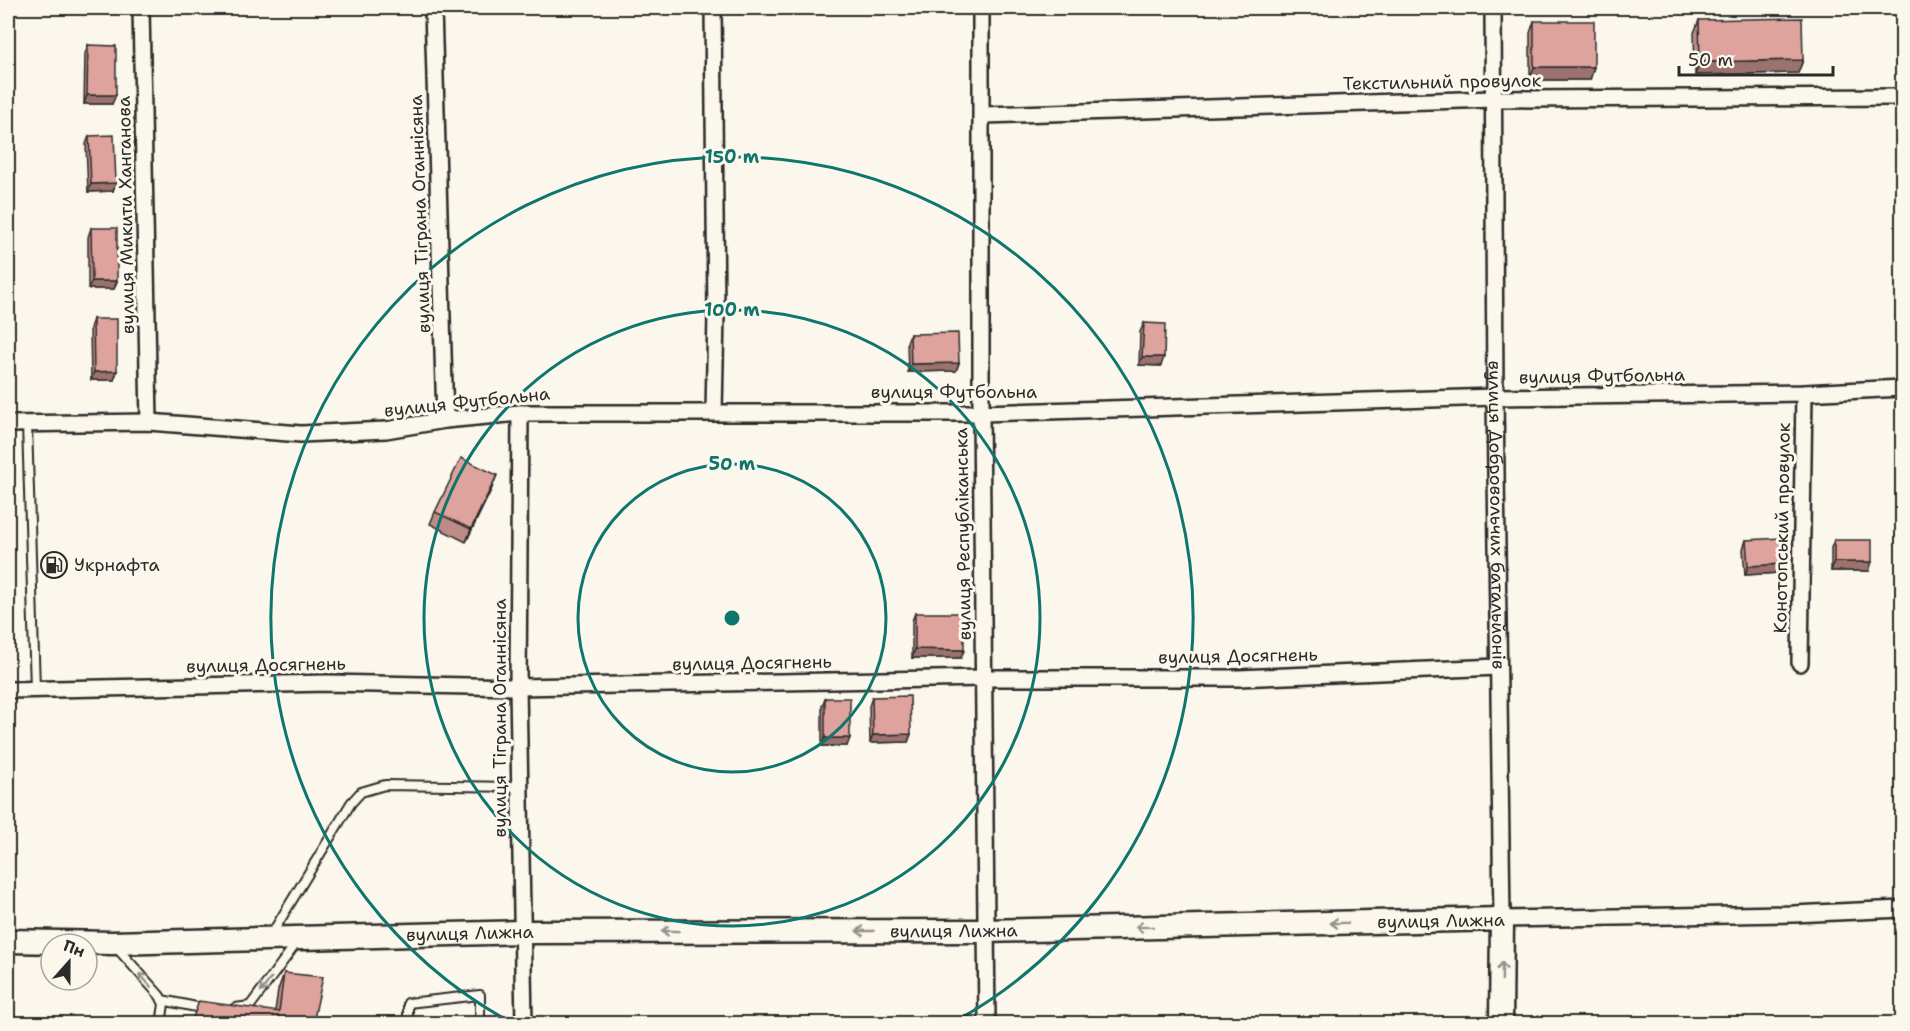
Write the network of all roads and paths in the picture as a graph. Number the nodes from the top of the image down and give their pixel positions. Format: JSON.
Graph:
{"nodes":[{"id":1,"x":141,"y":8,"type":"edge"},
{"id":2,"x":433,"y":8,"type":"edge"},
{"id":3,"x":713,"y":8,"type":"edge"},
{"id":4,"x":981,"y":8,"type":"edge"},
{"id":5,"x":1493,"y":8,"type":"edge"},
{"id":6,"x":1902,"y":97,"type":"edge"},
{"id":7,"x":1494,"y":99,"type":"junction"},
{"id":8,"x":983,"y":115,"type":"junction"},
{"id":9,"x":1902,"y":388,"type":"edge"},
{"id":10,"x":1804,"y":393,"type":"junction"},
{"id":11,"x":1495,"y":397,"type":"junction"},
{"id":12,"x":714,"y":412,"type":"junction"},
{"id":13,"x":520,"y":413,"type":"junction"},
{"id":14,"x":981,"y":413,"type":"junction"},
{"id":15,"x":445,"y":420,"type":"junction"},
{"id":16,"x":149,"y":422,"type":"junction"},
{"id":17,"x":8,"y":424,"type":"edge"},
{"id":18,"x":27,"y":424,"type":"junction"},
{"id":19,"x":1800,"y":663,"type":"dead end"},
{"id":20,"x":1498,"y":667,"type":"junction"},
{"id":21,"x":984,"y":678,"type":"junction"},
{"id":22,"x":518,"y":687,"type":"junction"},
{"id":23,"x":35,"y":689,"type":"junction"},
{"id":24,"x":8,"y":690,"type":"edge"},
{"id":25,"x":519,"y":787,"type":"junction"},
{"id":26,"x":1902,"y":909,"type":"edge"},
{"id":27,"x":1502,"y":919,"type":"junction"},
{"id":28,"x":986,"y":931,"type":"junction"},
{"id":29,"x":522,"y":932,"type":"junction"},
{"id":30,"x":301,"y":938,"type":"junction"},
{"id":31,"x":269,"y":939,"type":"junction"},
{"id":32,"x":8,"y":941,"type":"edge"},
{"id":33,"x":112,"y":943,"type":"junction"},
{"id":34,"x":162,"y":1000,"type":"junction"},
{"id":35,"x":222,"y":1010,"type":"edge"},
{"id":36,"x":213,"y":1011,"type":"edge"},
{"id":37,"x":161,"y":1023,"type":"edge"},
{"id":38,"x":408,"y":1023,"type":"edge"},
{"id":39,"x":480,"y":1023,"type":"edge"},
{"id":40,"x":524,"y":1023,"type":"edge"},
{"id":41,"x":987,"y":1023,"type":"edge"},
{"id":42,"x":1501,"y":1023,"type":"edge"}],
"edges":[{"from":1,"to":16,"type":"street","name":"вулиця Микити Ханганова"},
{"from":2,"to":15,"type":"street","name":"вулиця Тіграна Оганнісяна"},
{"from":3,"to":12,"type":"street"},
{"from":4,"to":8,"type":"street","name":"вулиця Республіканська"},
{"from":5,"to":7,"type":"street","name":"вулиця Добровольчих батальйонів"},
{"from":6,"to":7,"type":"street","name":"Текстильний провулок"},
{"from":7,"to":8,"type":"street","name":"Текстильний провулок"},
{"from":7,"to":11,"type":"street","name":"вулиця Добровольчих батальйонів"},
{"from":8,"to":14,"type":"street","name":"вулиця Республіканська"},
{"from":9,"to":10,"type":"street","name":"вулиця Футбольна"},
{"from":10,"to":11,"type":"street","name":"вулиця Футбольна"},
{"from":10,"to":19,"type":"street","name":"Конотопський провулок"},
{"from":11,"to":14,"type":"street","name":"вулиця Футбольна"},
{"from":11,"to":20,"type":"street","name":"вулиця Добровольчих батальйонів"},
{"from":12,"to":13,"type":"street","name":"вулиця Футбольна"},
{"from":12,"to":14,"type":"street","name":"вулиця Футбольна"},
{"from":13,"to":15,"type":"street","name":"вулиця Футбольна"},
{"from":13,"to":22,"type":"street","name":"вулиця Тіграна Оганнісяна"},
{"from":14,"to":21,"type":"street","name":"вулиця Республіканська"},
{"from":15,"to":16,"type":"street","name":"вулиця Футбольна"},
{"from":16,"to":18,"type":"street","name":"вулиця Футбольна"},
{"from":17,"to":18,"type":"street","name":"вулиця Футбольна"},
{"from":18,"to":23,"type":"lane"},
{"from":20,"to":21,"type":"street","name":"вулиця Досягнень"},
{"from":20,"to":27,"type":"street","name":"вулиця Добровольчих батальйонів"},
{"from":21,"to":22,"type":"street","name":"вулиця Досягнень"},
{"from":21,"to":28,"type":"street","name":"вулиця Республіканська"},
{"from":22,"to":23,"type":"street","name":"вулиця Досягнень"},
{"from":22,"to":25,"type":"street","name":"вулиця Тіграна Оганнісяна"},
{"from":23,"to":24,"type":"street","name":"вулиця Досягнень"},
{"from":25,"to":29,"type":"street","name":"вулиця Тіграна Оганнісяна"},
{"from":25,"to":31,"type":"lane"},
{"from":26,"to":27,"type":"street","name":"вулиця Лижна"},
{"from":27,"to":28,"type":"street","name":"вулиця Лижна","one_way":true},
{"from":42,"to":27,"type":"street","name":"вулиця Добровольчих батальйонів","one_way":true},
{"from":28,"to":29,"type":"street","name":"вулиця Лижна","one_way":true},
{"from":28,"to":41,"type":"street","name":"вулиця Республіканська"},
{"from":29,"to":30,"type":"street","name":"вулиця Лижна"},
{"from":29,"to":40,"type":"street","name":"вулиця Тіграна Оганнісяна"},
{"from":30,"to":31,"type":"street","name":"вулиця Лижна"},
{"from":30,"to":35,"type":"lane","one_way":true},
{"from":31,"to":33,"type":"street","name":"вулиця Лижна"},
{"from":32,"to":33,"type":"street","name":"вулиця Лижна"},
{"from":34,"to":33,"type":"lane","one_way":true},
{"from":34,"to":36,"type":"lane"},
{"from":34,"to":37,"type":"lane"},
{"from":38,"to":39,"type":"lane"}]}
